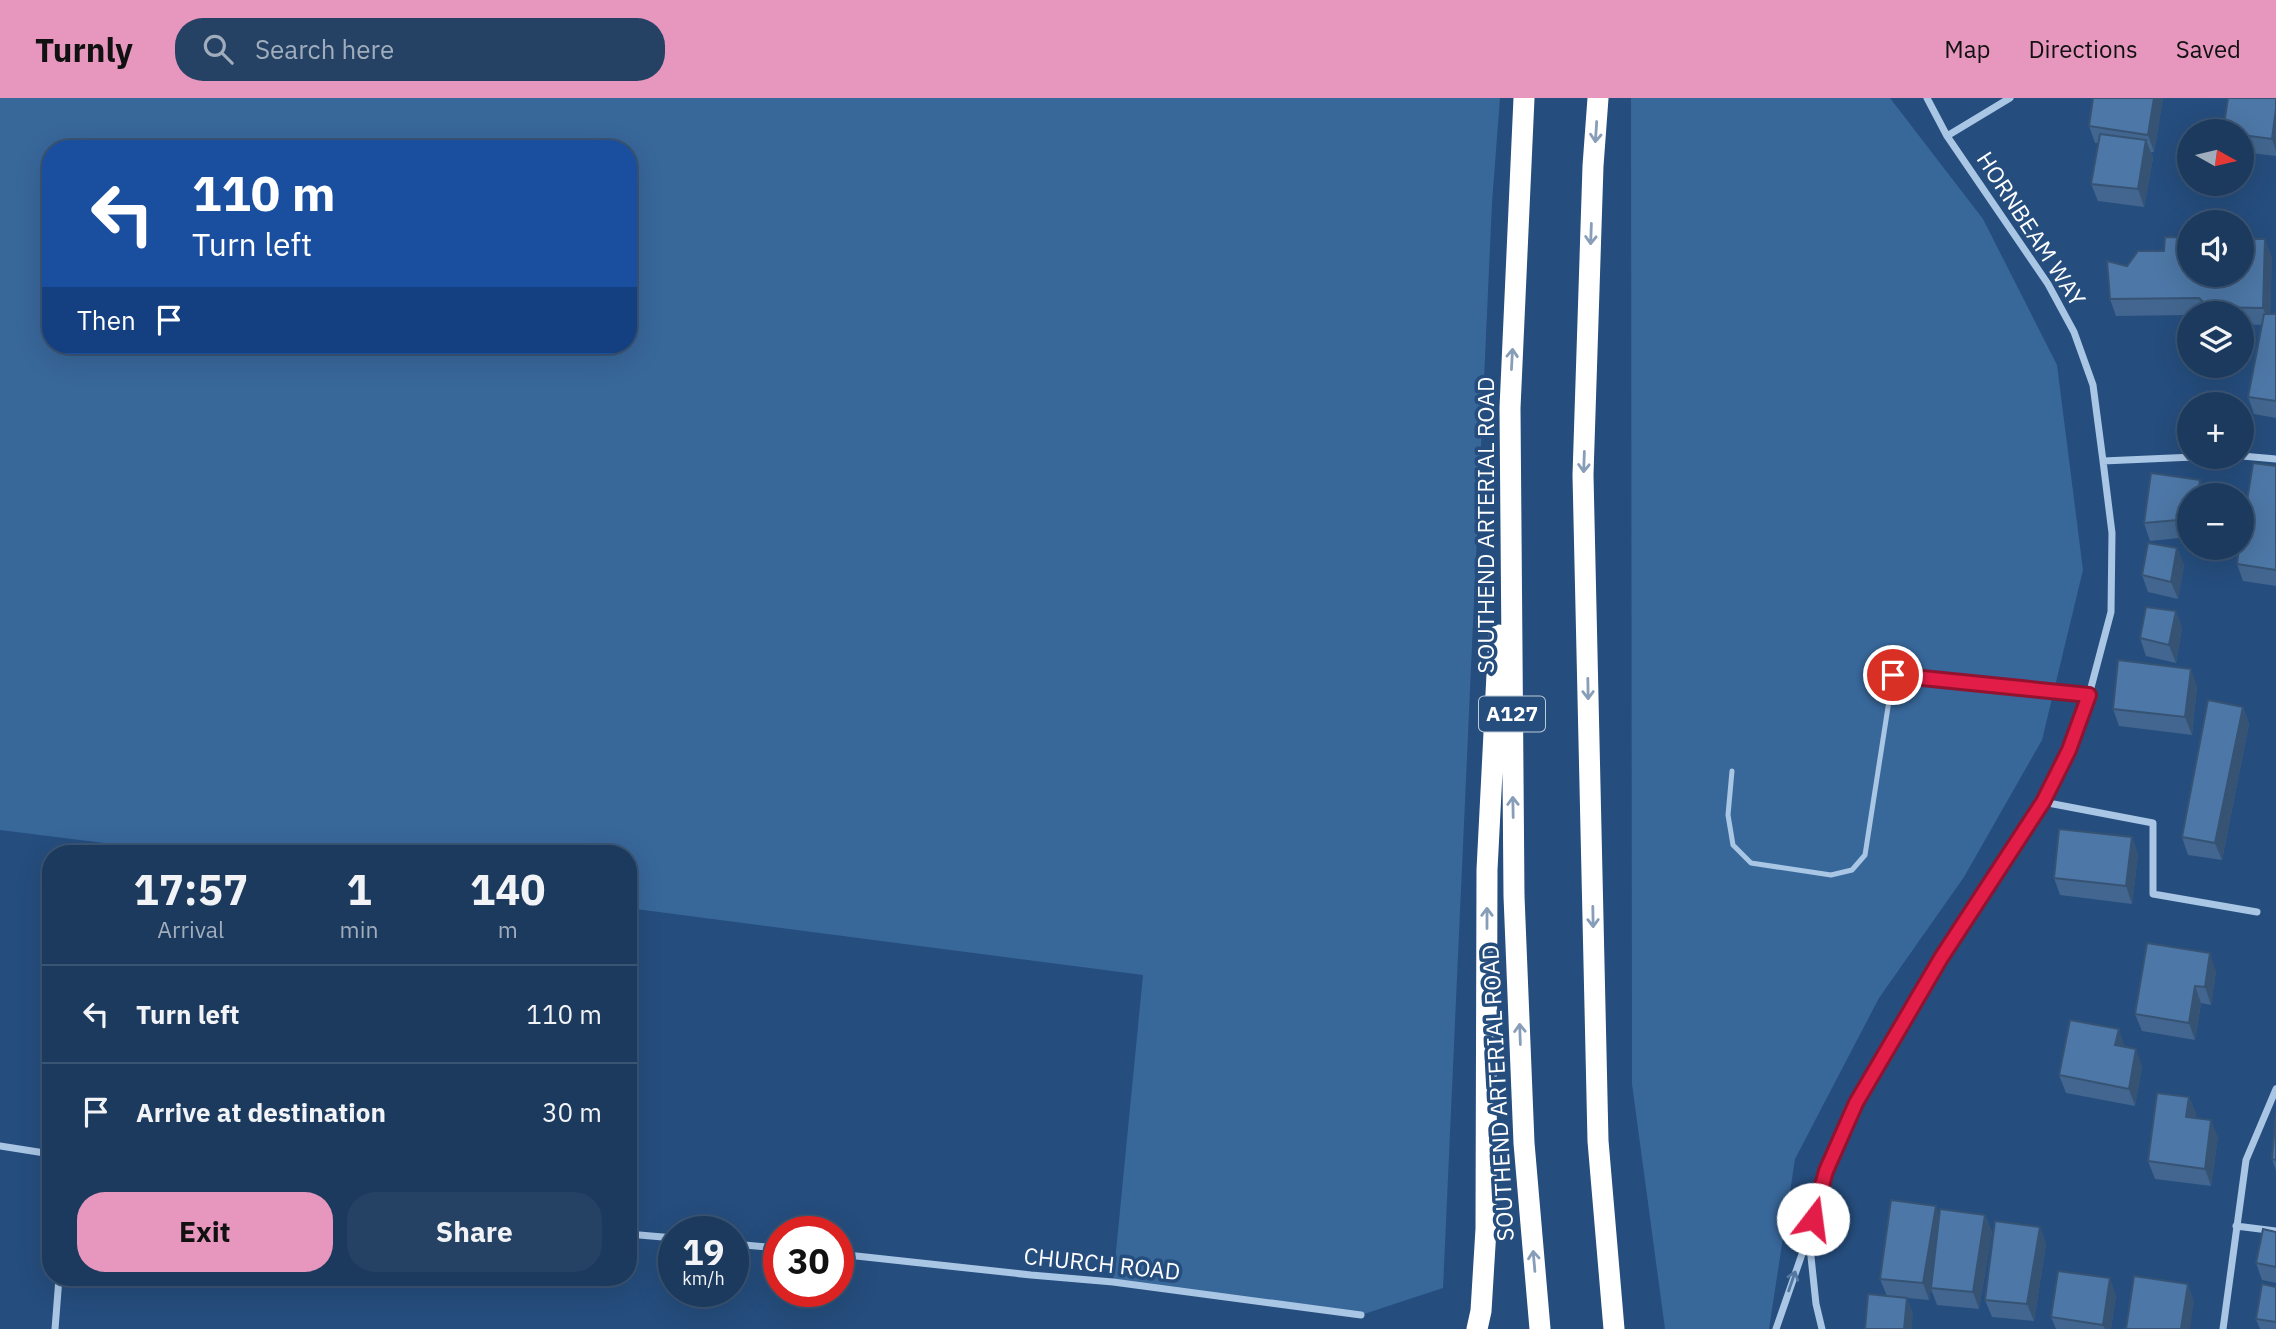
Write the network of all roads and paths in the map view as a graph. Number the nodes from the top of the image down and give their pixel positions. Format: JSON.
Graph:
{"nodes":[{"id":1,"x":1524,"y":98,"type":"edge"},
{"id":2,"x":1598,"y":98,"type":"edge"},
{"id":3,"x":1927,"y":98,"type":"edge"},
{"id":4,"x":2010,"y":98,"type":"edge"},
{"id":5,"x":1948,"y":136,"type":"junction"},
{"id":6,"x":1510,"y":408,"type":"junction"},
{"id":7,"x":2254,"y":457,"type":"edge"},
{"id":8,"x":2177,"y":458,"type":"edge"},
{"id":9,"x":2276,"y":459,"type":"edge"},
{"id":10,"x":2103,"y":461,"type":"junction"},
{"id":11,"x":2089,"y":695,"type":"junction"},
{"id":12,"x":1732,"y":771,"type":"dead end"},
{"id":13,"x":2043,"y":802,"type":"junction"},
{"id":14,"x":2257,"y":912,"type":"dead end"},
{"id":15,"x":2276,"y":1089,"type":"edge"},
{"id":16,"x":0,"y":1146,"type":"edge"},
{"id":17,"x":42,"y":1153,"type":"edge"},
{"id":18,"x":2236,"y":1226,"type":"junction"},
{"id":19,"x":2276,"y":1231,"type":"edge"},
{"id":20,"x":1809,"y":1234,"type":"junction"},
{"id":21,"x":637,"y":1235,"type":"edge"},
{"id":22,"x":658,"y":1237,"type":"edge"},
{"id":23,"x":854,"y":1256,"type":"edge"},
{"id":24,"x":58,"y":1286,"type":"edge"},
{"id":25,"x":1361,"y":1315,"type":"dead end"},
{"id":26,"x":55,"y":1329,"type":"edge"},
{"id":27,"x":1477,"y":1329,"type":"edge"},
{"id":28,"x":1540,"y":1329,"type":"edge"},
{"id":29,"x":1614,"y":1329,"type":"edge"},
{"id":30,"x":1776,"y":1329,"type":"edge"},
{"id":31,"x":1822,"y":1329,"type":"edge"},
{"id":32,"x":2223,"y":1329,"type":"edge"}],
"edges":[{"from":6,"to":1,"type":"highway","name":"SOUTHEND ARTERIAL ROAD","number":"A127","one_way":true},
{"from":2,"to":29,"type":"highway","one_way":true},
{"from":3,"to":5,"type":"street","name":"HORNBEAM WAY"},
{"from":4,"to":5,"type":"street"},
{"from":5,"to":10,"type":"street","name":"HORNBEAM WAY"},
{"from":27,"to":6,"type":"highway","number":"A127","one_way":true},
{"from":28,"to":6,"type":"highway","name":"SOUTHEND ARTERIAL ROAD","number":"A127","one_way":true},
{"from":7,"to":9,"type":"street"},
{"from":8,"to":10,"type":"street"},
{"from":10,"to":11,"type":"street","name":"HORNBEAM WAY"},
{"from":11,"to":12,"type":"lane"},
{"from":11,"to":13,"type":"street","name":"HORNBEAM WAY"},
{"from":13,"to":14,"type":"street"},
{"from":13,"to":20,"type":"street","name":"HORNBEAM WAY"},
{"from":15,"to":18,"type":"street"},
{"from":16,"to":17,"type":"street"},
{"from":18,"to":19,"type":"street"},
{"from":18,"to":32,"type":"street"},
{"from":30,"to":20,"type":"street","name":"HORNBEAM WAY","one_way":true},
{"from":20,"to":31,"type":"street","name":"HORNBEAM WAY"},
{"from":21,"to":22,"type":"street"},
{"from":23,"to":25,"type":"street","name":"CHURCH ROAD"},
{"from":24,"to":26,"type":"street"}]}
